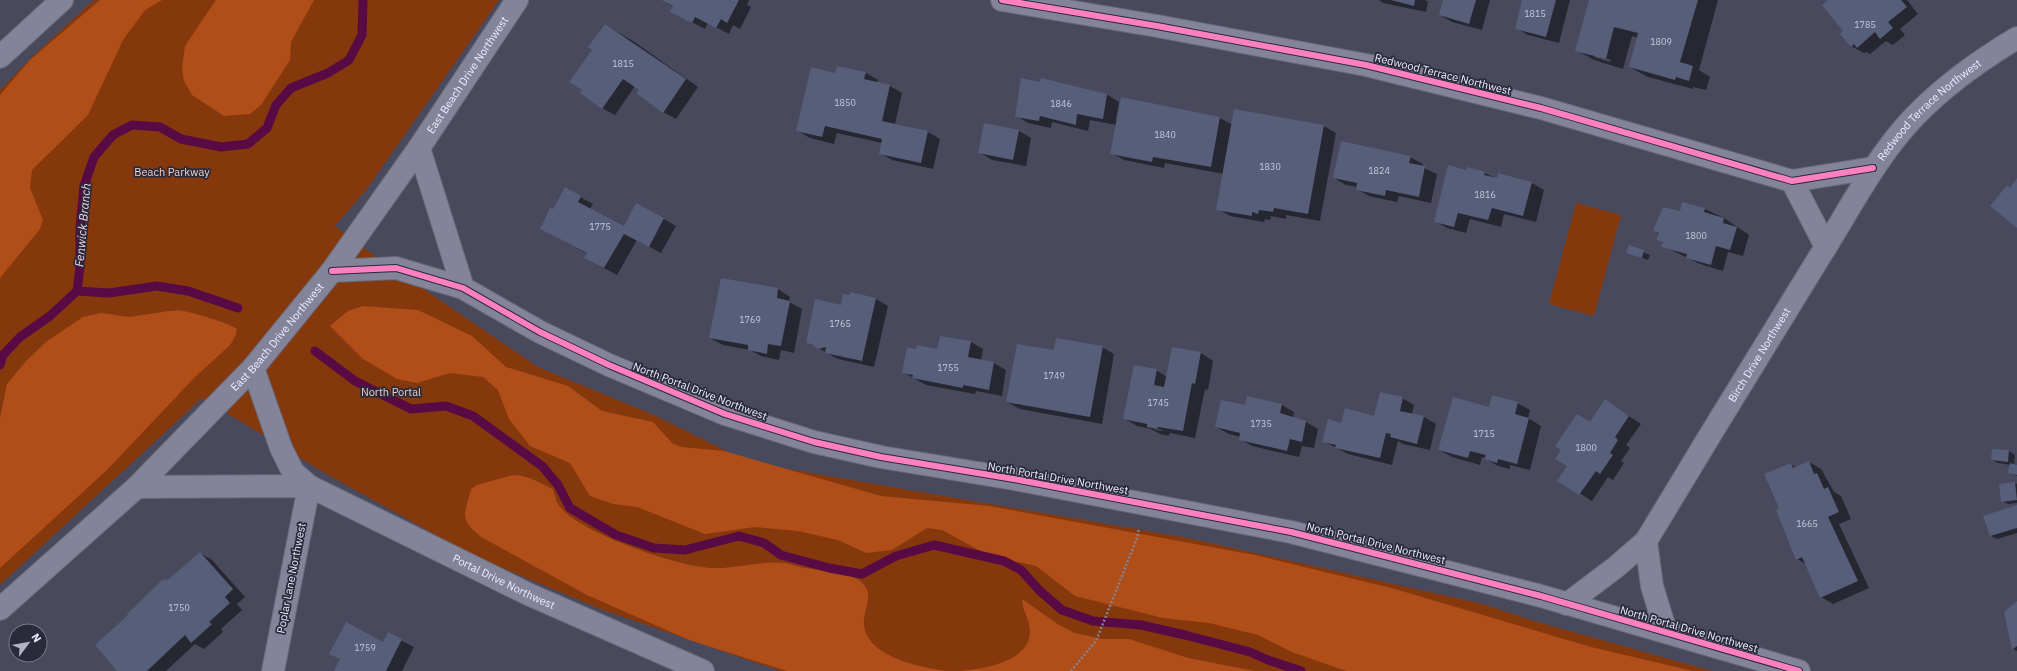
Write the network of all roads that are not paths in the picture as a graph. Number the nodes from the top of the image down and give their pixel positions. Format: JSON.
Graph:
{"nodes":[{"id":1,"x":62,"y":0,"type":"edge"},
{"id":2,"x":517,"y":0,"type":"edge"},
{"id":3,"x":1002,"y":0,"type":"edge"},
{"id":4,"x":2017,"y":38,"type":"edge"},
{"id":5,"x":0,"y":57,"type":"edge"},
{"id":6,"x":419,"y":148,"type":"junction"},
{"id":7,"x":1873,"y":168,"type":"junction"},
{"id":8,"x":1792,"y":181,"type":"junction"},
{"id":9,"x":1826,"y":247,"type":"junction"},
{"id":10,"x":332,"y":271,"type":"junction"},
{"id":11,"x":463,"y":288,"type":"junction"},
{"id":12,"x":253,"y":368,"type":"junction"},
{"id":13,"x":309,"y":486,"type":"junction"},
{"id":14,"x":137,"y":487,"type":"junction"},
{"id":15,"x":1646,"y":541,"type":"junction"},
{"id":16,"x":1567,"y":604,"type":"junction"},
{"id":17,"x":0,"y":609,"type":"edge"},
{"id":18,"x":1666,"y":632,"type":"junction"},
{"id":19,"x":273,"y":671,"type":"edge"},
{"id":20,"x":703,"y":671,"type":"edge"},
{"id":21,"x":1799,"y":671,"type":"edge"}],
"edges":[{"from":1,"to":5,"type":"street"},
{"from":2,"to":6,"type":"street","name":"East Beach Drive Northwest"},
{"from":3,"to":8,"type":"street","name":"Redwood Terrace Northwest"},
{"from":4,"to":7,"type":"street","name":"Redwood Terrace Northwest"},
{"from":6,"to":10,"type":"street","name":"East Beach Drive Northwest"},
{"from":6,"to":11,"type":"street"},
{"from":7,"to":8,"type":"street","name":"Redwood Terrace Northwest"},
{"from":7,"to":9,"type":"street","name":"Birch Drive Northwest"},
{"from":8,"to":9,"type":"street"},
{"from":9,"to":15,"type":"street","name":"Birch Drive Northwest"},
{"from":10,"to":11,"type":"street","name":"North Portal Drive Northwest"},
{"from":10,"to":12,"type":"street","name":"East Beach Drive Northwest"},
{"from":11,"to":16,"type":"street","name":"North Portal Drive Northwest"},
{"from":12,"to":13,"type":"street","name":"Portal Drive Northwest"},
{"from":12,"to":14,"type":"street","name":"East Beach Drive Northwest"},
{"from":13,"to":14,"type":"street","name":"Portal Drive Northwest"},
{"from":13,"to":19,"type":"street","name":"Poplar Lane Northwest"},
{"from":13,"to":20,"type":"street","name":"Portal Drive Northwest"},
{"from":14,"to":17,"type":"street","name":"East Beach Drive Northwest"},
{"from":15,"to":16,"type":"street","name":"Birch Drive Northwest"},
{"from":15,"to":18,"type":"street"},
{"from":16,"to":18,"type":"street","name":"North Portal Drive Northwest"},
{"from":18,"to":21,"type":"street","name":"North Portal Drive Northwest"}]}
